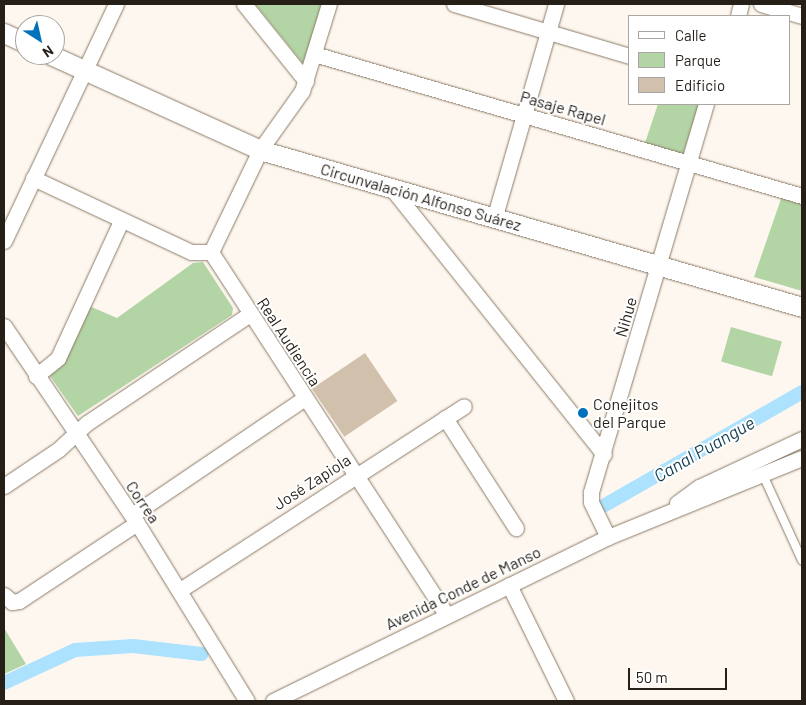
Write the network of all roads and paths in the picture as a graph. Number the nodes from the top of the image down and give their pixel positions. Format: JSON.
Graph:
{"nodes":[{"id":1,"x":116,"y":4,"type":"edge"},
{"id":2,"x":244,"y":4,"type":"edge"},
{"id":3,"x":329,"y":4,"type":"edge"},
{"id":4,"x":454,"y":4,"type":"edge"},
{"id":5,"x":556,"y":4,"type":"edge"},
{"id":6,"x":761,"y":4,"type":"edge"},
{"id":7,"x":802,"y":16,"type":"edge"},
{"id":8,"x":548,"y":31,"type":"junction"},
{"id":9,"x":314,"y":54,"type":"junction"},
{"id":10,"x":628,"y":55,"type":"edge"},
{"id":11,"x":65,"y":61,"type":"edge"},
{"id":12,"x":84,"y":70,"type":"junction"},
{"id":13,"x":306,"y":81,"type":"junction"},
{"id":14,"x":706,"y":105,"type":"edge"},
{"id":15,"x":524,"y":115,"type":"junction"},
{"id":16,"x":260,"y":150,"type":"junction"},
{"id":17,"x":689,"y":163,"type":"junction"},
{"id":18,"x":33,"y":178,"type":"junction"},
{"id":19,"x":394,"y":190,"type":"junction"},
{"id":20,"x":802,"y":196,"type":"edge"},
{"id":21,"x":494,"y":219,"type":"junction"},
{"id":22,"x":122,"y":221,"type":"junction"},
{"id":23,"x":4,"y":241,"type":"edge"},
{"id":24,"x":211,"y":252,"type":"junction"},
{"id":25,"x":660,"y":266,"type":"junction"},
{"id":26,"x":802,"y":307,"type":"edge"},
{"id":27,"x":250,"y":314,"type":"junction"},
{"id":28,"x":4,"y":326,"type":"edge"},
{"id":29,"x":9,"y":347,"type":"edge"},
{"id":30,"x":36,"y":376,"type":"junction"},
{"id":31,"x":305,"y":398,"type":"junction"},
{"id":32,"x":464,"y":406,"type":"dead end"},
{"id":33,"x":445,"y":418,"type":"junction"},
{"id":34,"x":75,"y":436,"type":"junction"},
{"id":35,"x":802,"y":440,"type":"edge"},
{"id":36,"x":604,"y":454,"type":"junction"},
{"id":37,"x":802,"y":458,"type":"edge"},
{"id":38,"x":355,"y":474,"type":"junction"},
{"id":39,"x":763,"y":475,"type":"junction"},
{"id":40,"x":4,"y":486,"type":"edge"},
{"id":41,"x":670,"y":509,"type":"junction"},
{"id":42,"x":135,"y":519,"type":"junction"},
{"id":43,"x":516,"y":528,"type":"dead end"},
{"id":44,"x":608,"y":537,"type":"junction"},
{"id":45,"x":802,"y":560,"type":"edge"},
{"id":46,"x":509,"y":585,"type":"junction"},
{"id":47,"x":180,"y":590,"type":"junction"},
{"id":48,"x":8,"y":599,"type":"edge"},
{"id":49,"x":446,"y":614,"type":"junction"},
{"id":50,"x":247,"y":701,"type":"edge"},
{"id":51,"x":273,"y":701,"type":"edge"},
{"id":52,"x":566,"y":701,"type":"edge"}],
"edges":[{"from":1,"to":12,"type":"street"},
{"from":2,"to":13,"type":"street"},
{"from":3,"to":9,"type":"street"},
{"from":4,"to":8,"type":"street"},
{"from":5,"to":8,"type":"street"},
{"from":6,"to":7,"type":"street"},
{"from":8,"to":10,"type":"street"},
{"from":8,"to":15,"type":"street"},
{"from":9,"to":13,"type":"street"},
{"from":9,"to":15,"type":"street","name":"Pasaje Rapel"},
{"from":11,"to":12,"type":"street","name":"Circunvalación Alfonso Suárez"},
{"from":12,"to":16,"type":"street","name":"Circunvalación Alfonso Suárez"},
{"from":12,"to":18,"type":"street"},
{"from":13,"to":16,"type":"street"},
{"from":14,"to":17,"type":"street","name":"Ñihue"},
{"from":15,"to":17,"type":"street","name":"Pasaje Rapel"},
{"from":15,"to":21,"type":"street"},
{"from":16,"to":19,"type":"street","name":"Circunvalación Alfonso Suárez"},
{"from":16,"to":24,"type":"street"},
{"from":17,"to":20,"type":"street","name":"Pasaje Rapel"},
{"from":17,"to":25,"type":"street","name":"Ñihue"},
{"from":18,"to":22,"type":"street"},
{"from":18,"to":23,"type":"street"},
{"from":19,"to":21,"type":"street","name":"Circunvalación Alfonso Suárez"},
{"from":19,"to":36,"type":"street"},
{"from":21,"to":25,"type":"street","name":"Circunvalación Alfonso Suárez"},
{"from":22,"to":24,"type":"street"},
{"from":22,"to":30,"type":"street"},
{"from":24,"to":27,"type":"street","name":"Real Audiencia"},
{"from":25,"to":26,"type":"street","name":"Circunvalación Alfonso Suárez"},
{"from":25,"to":36,"type":"street","name":"Ñihue"},
{"from":27,"to":31,"type":"street","name":"Real Audiencia"},
{"from":27,"to":34,"type":"street"},
{"from":28,"to":29,"type":"street","name":"Correa"},
{"from":29,"to":30,"type":"street","name":"Correa"},
{"from":30,"to":34,"type":"street","name":"Correa"},
{"from":31,"to":38,"type":"street","name":"Real Audiencia"},
{"from":31,"to":42,"type":"street"},
{"from":32,"to":33,"type":"street","name":"José Zapiola"},
{"from":33,"to":38,"type":"street","name":"José Zapiola"},
{"from":33,"to":43,"type":"street"},
{"from":34,"to":40,"type":"street"},
{"from":34,"to":42,"type":"street","name":"Correa"},
{"from":35,"to":41,"type":"street","name":"Avenida Conde de Manso"},
{"from":36,"to":44,"type":"street","name":"Ñihue"},
{"from":37,"to":39,"type":"street","name":"Avenida Conde de Manso"},
{"from":38,"to":47,"type":"street","name":"José Zapiola"},
{"from":38,"to":49,"type":"street","name":"Real Audiencia"},
{"from":39,"to":41,"type":"street","name":"Avenida Conde de Manso"},
{"from":39,"to":45,"type":"lane"},
{"from":41,"to":44,"type":"street","name":"Avenida Conde de Manso"},
{"from":42,"to":47,"type":"street","name":"Correa"},
{"from":42,"to":48,"type":"street"},
{"from":44,"to":46,"type":"street","name":"Avenida Conde de Manso"},
{"from":46,"to":49,"type":"street","name":"Avenida Conde de Manso"},
{"from":46,"to":52,"type":"street"},
{"from":47,"to":50,"type":"street","name":"Correa"},
{"from":49,"to":51,"type":"street","name":"Avenida Conde de Manso"}]}
